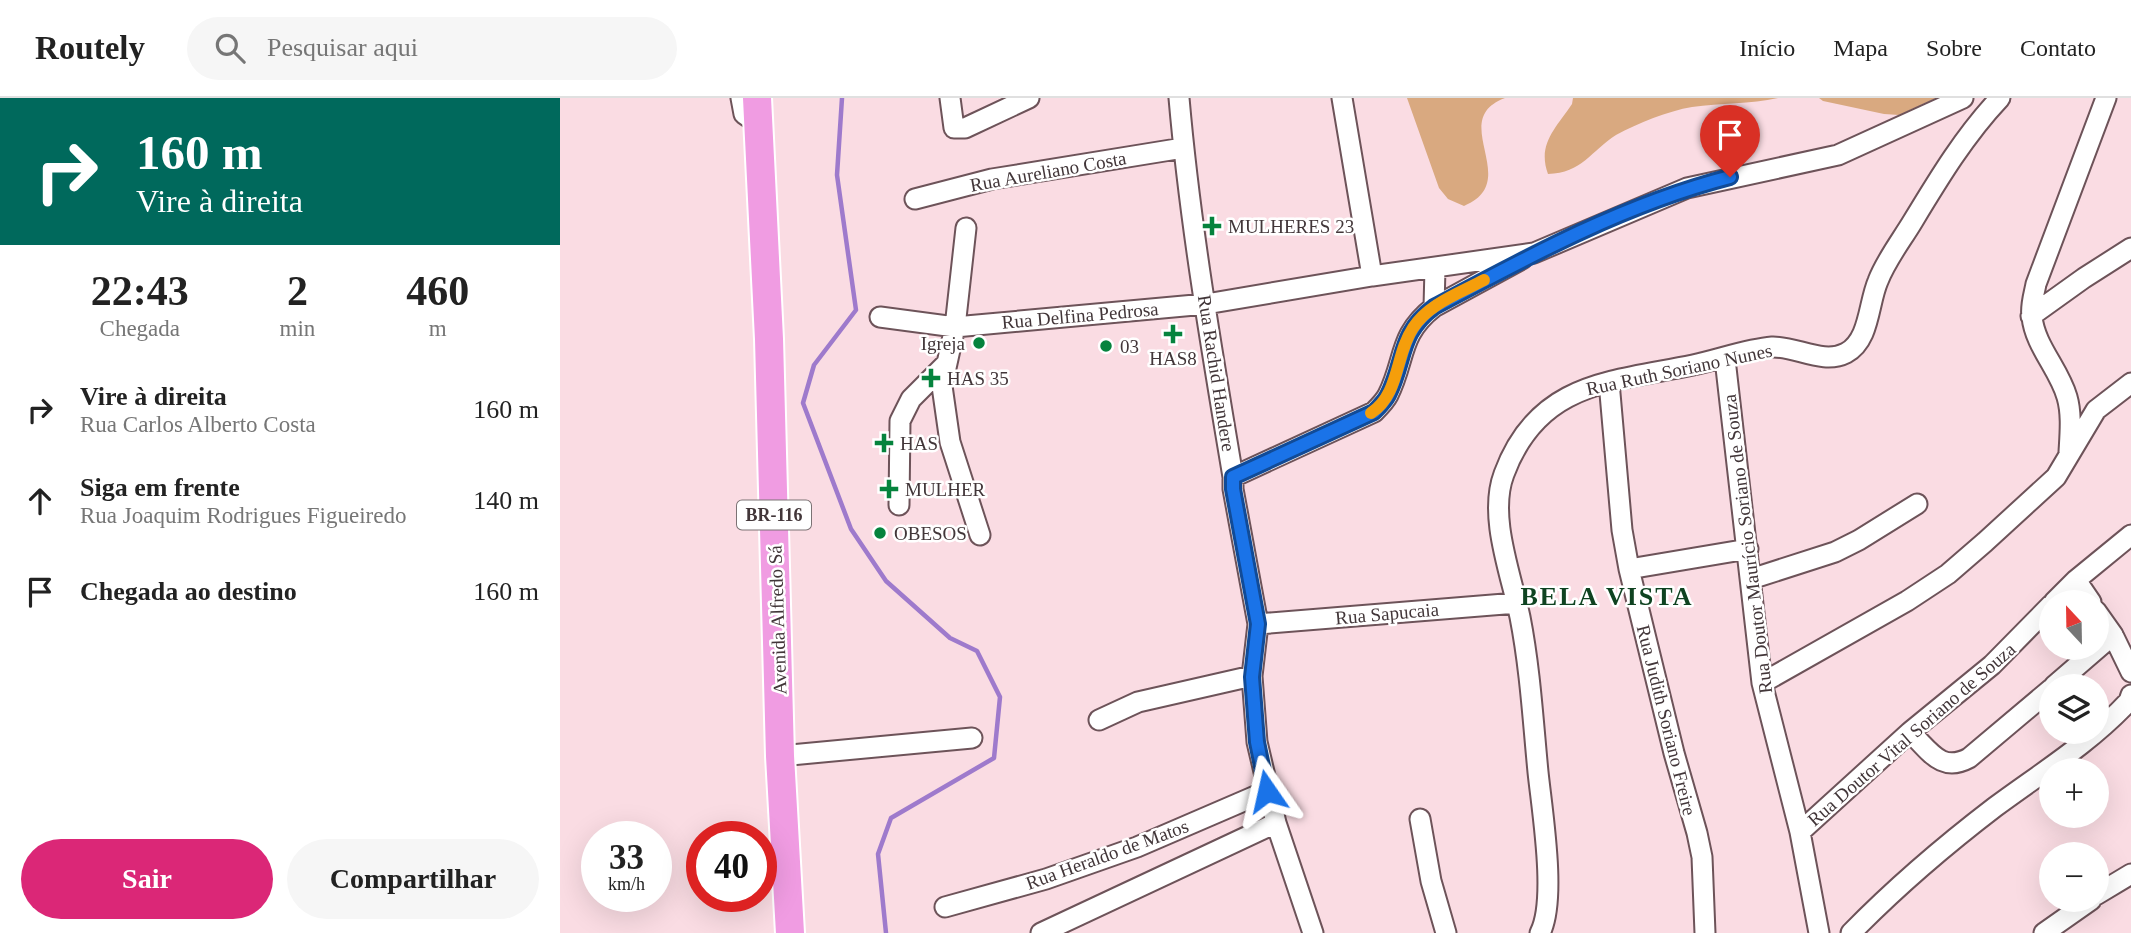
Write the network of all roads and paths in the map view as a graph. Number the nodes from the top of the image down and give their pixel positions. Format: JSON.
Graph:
{"nodes":[{"id":1,"x":741,"y":98,"type":"edge"},
{"id":2,"x":950,"y":98,"type":"edge"},
{"id":3,"x":1028,"y":98,"type":"edge"},
{"id":4,"x":1179,"y":98,"type":"edge"},
{"id":5,"x":1342,"y":98,"type":"edge"},
{"id":6,"x":1963,"y":98,"type":"edge"},
{"id":7,"x":2000,"y":98,"type":"edge"},
{"id":8,"x":2106,"y":98,"type":"edge"},
{"id":9,"x":757,"y":111,"type":"edge"},
{"id":10,"x":1183,"y":148,"type":"junction"},
{"id":11,"x":915,"y":200,"type":"dead end"},
{"id":12,"x":966,"y":228,"type":"dead end"},
{"id":13,"x":2131,"y":248,"type":"edge"},
{"id":14,"x":1534,"y":253,"type":"junction"},
{"id":15,"x":1435,"y":268,"type":"junction"},
{"id":16,"x":1371,"y":276,"type":"junction"},
{"id":17,"x":1206,"y":304,"type":"junction"},
{"id":18,"x":1434,"y":307,"type":"junction"},
{"id":19,"x":2031,"y":316,"type":"junction"},
{"id":20,"x":880,"y":317,"type":"dead end"},
{"id":21,"x":955,"y":327,"type":"junction"},
{"id":22,"x":1725,"y":359,"type":"junction"},
{"id":23,"x":945,"y":365,"type":"junction"},
{"id":24,"x":1609,"y":382,"type":"junction"},
{"id":25,"x":2131,"y":383,"type":"edge"},
{"id":26,"x":2069,"y":456,"type":"junction"},
{"id":27,"x":1233,"y":477,"type":"junction"},
{"id":28,"x":1917,"y":504,"type":"dead end"},
{"id":29,"x":899,"y":505,"type":"dead end"},
{"id":30,"x":980,"y":535,"type":"dead end"},
{"id":31,"x":2131,"y":535,"type":"edge"},
{"id":32,"x":1748,"y":549,"type":"junction"},
{"id":33,"x":1629,"y":569,"type":"junction"},
{"id":34,"x":1751,"y":579,"type":"junction"},
{"id":35,"x":2076,"y":580,"type":"junction"},
{"id":36,"x":2066,"y":590,"type":"edge"},
{"id":37,"x":2083,"y":590,"type":"edge"},
{"id":38,"x":1517,"y":603,"type":"junction"},
{"id":39,"x":2039,"y":617,"type":"edge"},
{"id":40,"x":1258,"y":624,"type":"junction"},
{"id":41,"x":2109,"y":629,"type":"edge"},
{"id":42,"x":2113,"y":635,"type":"junction"},
{"id":43,"x":2131,"y":672,"type":"edge"},
{"id":44,"x":2067,"y":674,"type":"edge"},
{"id":45,"x":1252,"y":677,"type":"junction"},
{"id":46,"x":1762,"y":683,"type":"junction"},
{"id":47,"x":2131,"y":695,"type":"edge"},
{"id":48,"x":2039,"y":698,"type":"edge"},
{"id":49,"x":1099,"y":720,"type":"dead end"},
{"id":50,"x":1910,"y":732,"type":"junction"},
{"id":51,"x":971,"y":738,"type":"dead end"},
{"id":52,"x":780,"y":756,"type":"junction"},
{"id":53,"x":1267,"y":791,"type":"junction"},
{"id":54,"x":1420,"y":819,"type":"dead end"},
{"id":55,"x":1276,"y":823,"type":"junction"},
{"id":56,"x":1800,"y":832,"type":"junction"},
{"id":57,"x":2131,"y":874,"type":"edge"},
{"id":58,"x":2109,"y":887,"type":"edge"},
{"id":59,"x":944,"y":907,"type":"dead end"},
{"id":60,"x":2074,"y":912,"type":"edge"},
{"id":61,"x":790,"y":933,"type":"edge"},
{"id":62,"x":1041,"y":933,"type":"edge"},
{"id":63,"x":1313,"y":933,"type":"edge"},
{"id":64,"x":1446,"y":933,"type":"edge"},
{"id":65,"x":1540,"y":933,"type":"edge"},
{"id":66,"x":1705,"y":933,"type":"edge"},
{"id":67,"x":1819,"y":933,"type":"edge"},
{"id":68,"x":1851,"y":933,"type":"edge"},
{"id":69,"x":2044,"y":933,"type":"edge"}],
"edges":[{"from":1,"to":9,"type":"street"},
{"from":2,"to":3,"type":"street"},
{"from":4,"to":10,"type":"street","name":"Rua Rachid Handere"},
{"from":5,"to":16,"type":"street"},
{"from":6,"to":14,"type":"street"},
{"from":7,"to":22,"type":"street","name":"Rua Ruth Soriano Nunes"},
{"from":8,"to":19,"type":"street"},
{"from":9,"to":52,"type":"highway","name":"Avenida Alfredo Sá","number":"BR-116"},
{"from":10,"to":11,"type":"street","name":"Rua Aureliano Costa"},
{"from":10,"to":17,"type":"street","name":"Rua Rachid Handere"},
{"from":12,"to":21,"type":"street"},
{"from":13,"to":19,"type":"street"},
{"from":14,"to":15,"type":"street","name":"Rua Delfina Pedrosa"},
{"from":14,"to":18,"type":"street"},
{"from":15,"to":16,"type":"street","name":"Rua Delfina Pedrosa"},
{"from":15,"to":18,"type":"street"},
{"from":16,"to":17,"type":"street","name":"Rua Delfina Pedrosa"},
{"from":17,"to":21,"type":"street","name":"Rua Delfina Pedrosa"},
{"from":17,"to":27,"type":"street","name":"Rua Rachid Handere"},
{"from":18,"to":27,"type":"street"},
{"from":19,"to":26,"type":"street"},
{"from":20,"to":21,"type":"street","name":"Rua Delfina Pedrosa"},
{"from":21,"to":23,"type":"street"},
{"from":22,"to":24,"type":"street","name":"Rua Ruth Soriano Nunes"},
{"from":22,"to":32,"type":"street","name":"Rua Doutor Maurício Soriano de Souza"},
{"from":23,"to":29,"type":"street"},
{"from":23,"to":30,"type":"street"},
{"from":24,"to":33,"type":"street","name":"Rua Judith Soriano Freire"},
{"from":24,"to":38,"type":"street","name":"Rua Ruth Soriano Nunes"},
{"from":25,"to":26,"type":"street"},
{"from":26,"to":46,"type":"street"},
{"from":27,"to":40,"type":"street","name":"Rua Rachid Handere"},
{"from":28,"to":34,"type":"street"},
{"from":31,"to":35,"type":"street","name":"Rua Doutor Vital Soriano de Souza"},
{"from":32,"to":33,"type":"street"},
{"from":32,"to":34,"type":"street","name":"Rua Doutor Maurício Soriano de Souza"},
{"from":33,"to":66,"type":"street","name":"Rua Judith Soriano Freire"},
{"from":34,"to":46,"type":"street","name":"Rua Doutor Maurício Soriano de Souza"},
{"from":35,"to":36,"type":"street","name":"Rua Doutor Vital Soriano de Souza"},
{"from":35,"to":37,"type":"street"},
{"from":38,"to":40,"type":"street","name":"Rua Sapucaia"},
{"from":38,"to":65,"type":"street","name":"Rua Ruth Soriano Nunes"},
{"from":39,"to":50,"type":"street","name":"Rua Doutor Vital Soriano de Souza"},
{"from":40,"to":45,"type":"street","name":"Rua Rachid Handere"},
{"from":41,"to":42,"type":"street"},
{"from":42,"to":43,"type":"street"},
{"from":42,"to":44,"type":"street"},
{"from":45,"to":49,"type":"street"},
{"from":45,"to":53,"type":"street","name":"Rua Rachid Handere"},
{"from":46,"to":56,"type":"street","name":"Rua Doutor Maurício Soriano de Souza"},
{"from":47,"to":68,"type":"street"},
{"from":48,"to":50,"type":"street"},
{"from":50,"to":56,"type":"street","name":"Rua Doutor Vital Soriano de Souza"},
{"from":51,"to":52,"type":"street"},
{"from":52,"to":61,"type":"highway","name":"Avenida Alfredo Sá","number":"BR-116"},
{"from":53,"to":55,"type":"street","name":"Rua Rachid Handere"},
{"from":53,"to":59,"type":"street","name":"Rua Heraldo de Matos"},
{"from":54,"to":64,"type":"street"},
{"from":55,"to":62,"type":"street"},
{"from":55,"to":63,"type":"street","name":"Rua Rachid Handere"},
{"from":56,"to":67,"type":"street","name":"Rua Doutor Maurício Soriano de Souza"},
{"from":57,"to":58,"type":"street"},
{"from":60,"to":69,"type":"street"}]}
